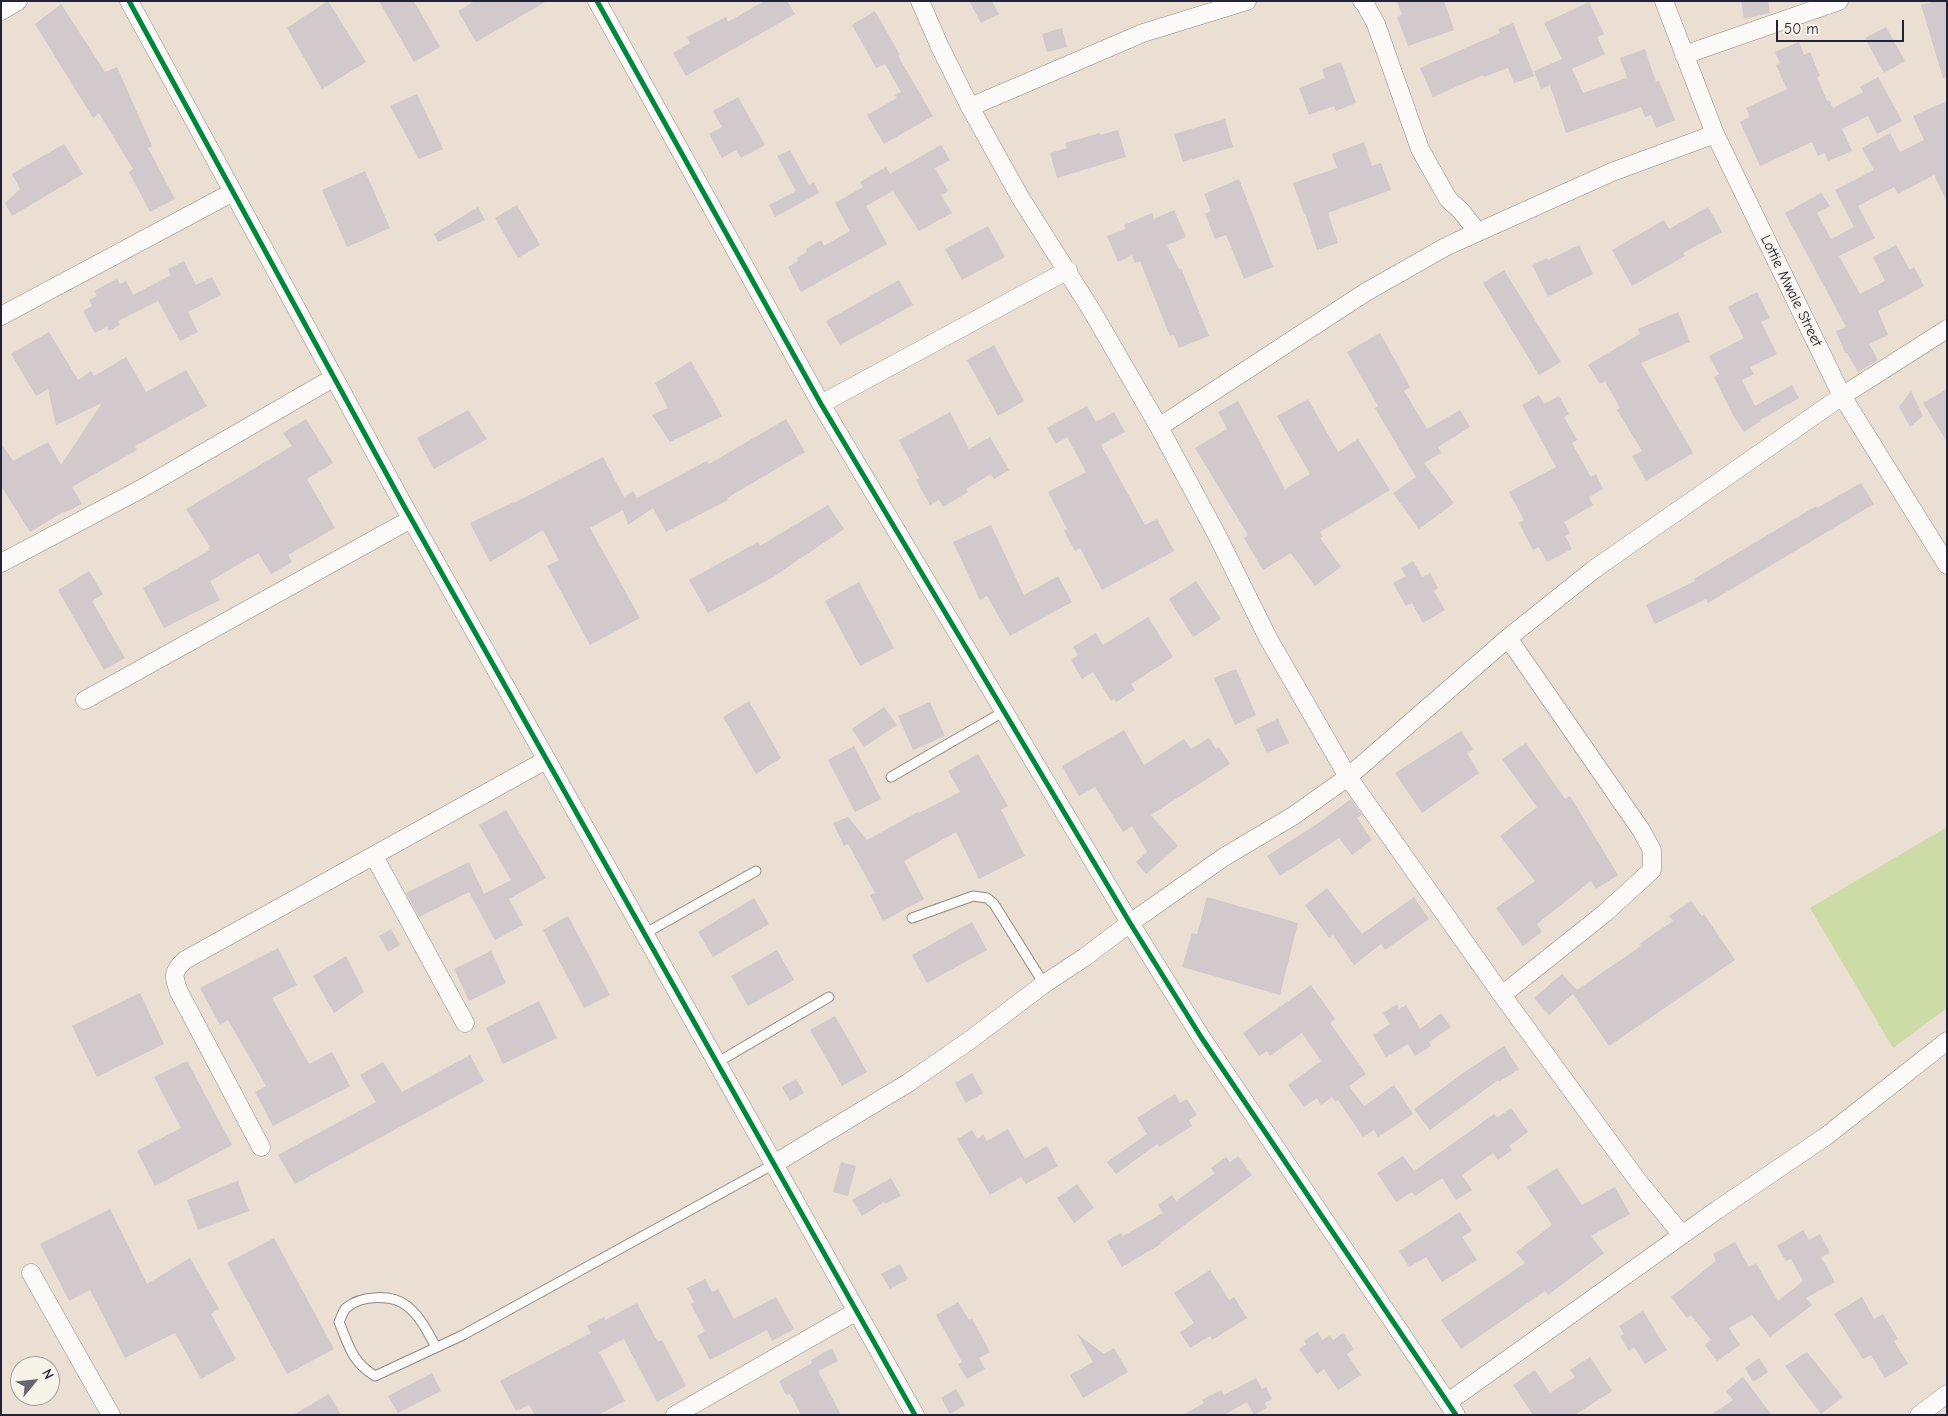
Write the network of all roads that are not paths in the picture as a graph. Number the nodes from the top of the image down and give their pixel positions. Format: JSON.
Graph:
{"nodes":[{"id":1,"x":18,"y":1,"type":"edge"},
{"id":2,"x":128,"y":1,"type":"edge"},
{"id":3,"x":597,"y":1,"type":"edge"},
{"id":4,"x":920,"y":1,"type":"edge"},
{"id":5,"x":1247,"y":1,"type":"edge"},
{"id":6,"x":1362,"y":1,"type":"edge"},
{"id":7,"x":1664,"y":1,"type":"edge"},
{"id":8,"x":1839,"y":1,"type":"edge"},
{"id":9,"x":1,"y":11,"type":"edge"},
{"id":10,"x":1684,"y":55,"type":"junction"},
{"id":11,"x":970,"y":107,"type":"junction"},
{"id":12,"x":1715,"y":134,"type":"junction"},
{"id":13,"x":233,"y":192,"type":"junction"},
{"id":14,"x":1477,"y":231,"type":"junction"},
{"id":15,"x":1068,"y":270,"type":"junction"},
{"id":16,"x":1,"y":316,"type":"edge"},
{"id":17,"x":1947,"y":329,"type":"edge"},
{"id":18,"x":333,"y":378,"type":"junction"},
{"id":19,"x":1842,"y":396,"type":"junction"},
{"id":20,"x":821,"y":404,"type":"junction"},
{"id":21,"x":1159,"y":427,"type":"junction"},
{"id":22,"x":411,"y":519,"type":"junction"},
{"id":23,"x":1,"y":563,"type":"edge"},
{"id":24,"x":1947,"y":565,"type":"edge"},
{"id":25,"x":1508,"y":638,"type":"junction"},
{"id":26,"x":85,"y":700,"type":"dead end"},
{"id":27,"x":1003,"y":712,"type":"junction"},
{"id":28,"x":546,"y":760,"type":"junction"},
{"id":29,"x":891,"y":777,"type":"dead end"},
{"id":30,"x":1348,"y":777,"type":"junction"},
{"id":31,"x":374,"y":856,"type":"junction"},
{"id":32,"x":756,"y":871,"type":"dead end"},
{"id":33,"x":912,"y":918,"type":"dead end"},
{"id":34,"x":1130,"y":922,"type":"junction"},
{"id":35,"x":644,"y":934,"type":"junction"},
{"id":36,"x":1044,"y":984,"type":"junction"},
{"id":37,"x":1502,"y":995,"type":"junction"},
{"id":38,"x":829,"y":997,"type":"dead end"},
{"id":39,"x":465,"y":1023,"type":"dead end"},
{"id":40,"x":1947,"y":1041,"type":"edge"},
{"id":41,"x":718,"y":1062,"type":"junction"},
{"id":42,"x":261,"y":1146,"type":"dead end"},
{"id":43,"x":774,"y":1164,"type":"junction"},
{"id":44,"x":1682,"y":1235,"type":"junction"},
{"id":45,"x":31,"y":1273,"type":"dead end"},
{"id":46,"x":857,"y":1311,"type":"junction"},
{"id":47,"x":436,"y":1347,"type":"junction"},
{"id":48,"x":1947,"y":1394,"type":"edge"},
{"id":49,"x":1452,"y":1409,"type":"edge"},
{"id":50,"x":111,"y":1415,"type":"edge"},
{"id":51,"x":675,"y":1415,"type":"edge"},
{"id":52,"x":915,"y":1415,"type":"edge"},
{"id":53,"x":1919,"y":1415,"type":"edge"}],
"edges":[{"from":1,"to":9,"type":"street"},
{"from":2,"to":13,"type":"street"},
{"from":3,"to":20,"type":"street"},
{"from":4,"to":11,"type":"street"},
{"from":5,"to":11,"type":"street"},
{"from":6,"to":14,"type":"street"},
{"from":7,"to":10,"type":"street","name":"Lottie Mwale Street"},
{"from":8,"to":10,"type":"street"},
{"from":10,"to":12,"type":"street","name":"Lottie Mwale Street"},
{"from":11,"to":15,"type":"street"},
{"from":12,"to":14,"type":"street"},
{"from":12,"to":19,"type":"street","name":"Lottie Mwale Street"},
{"from":13,"to":16,"type":"street"},
{"from":13,"to":18,"type":"street"},
{"from":14,"to":21,"type":"street"},
{"from":15,"to":20,"type":"street"},
{"from":15,"to":21,"type":"street"},
{"from":17,"to":19,"type":"street"},
{"from":18,"to":22,"type":"street"},
{"from":18,"to":23,"type":"street"},
{"from":19,"to":24,"type":"street","name":"Lottie Mwale Street"},
{"from":19,"to":25,"type":"street"},
{"from":20,"to":27,"type":"street"},
{"from":21,"to":30,"type":"street"},
{"from":22,"to":26,"type":"street"},
{"from":22,"to":28,"type":"street"},
{"from":25,"to":30,"type":"street"},
{"from":25,"to":37,"type":"street"},
{"from":27,"to":29,"type":"lane"},
{"from":27,"to":34,"type":"street"},
{"from":28,"to":31,"type":"street"},
{"from":28,"to":35,"type":"street"},
{"from":30,"to":34,"type":"street"},
{"from":30,"to":37,"type":"street"},
{"from":31,"to":39,"type":"street"},
{"from":31,"to":42,"type":"street"},
{"from":32,"to":35,"type":"lane"},
{"from":33,"to":36,"type":"lane"},
{"from":34,"to":36,"type":"street"},
{"from":34,"to":49,"type":"street"},
{"from":35,"to":41,"type":"street"},
{"from":36,"to":43,"type":"street"},
{"from":37,"to":44,"type":"street"},
{"from":38,"to":41,"type":"lane"},
{"from":40,"to":44,"type":"street"},
{"from":41,"to":43,"type":"street"},
{"from":43,"to":46,"type":"street"},
{"from":43,"to":47,"type":"lane"},
{"from":44,"to":49,"type":"street"},
{"from":45,"to":50,"type":"street"},
{"from":46,"to":51,"type":"street"},
{"from":46,"to":52,"type":"street"},
{"from":47,"to":47,"type":"lane"},
{"from":48,"to":53,"type":"street"}]}
